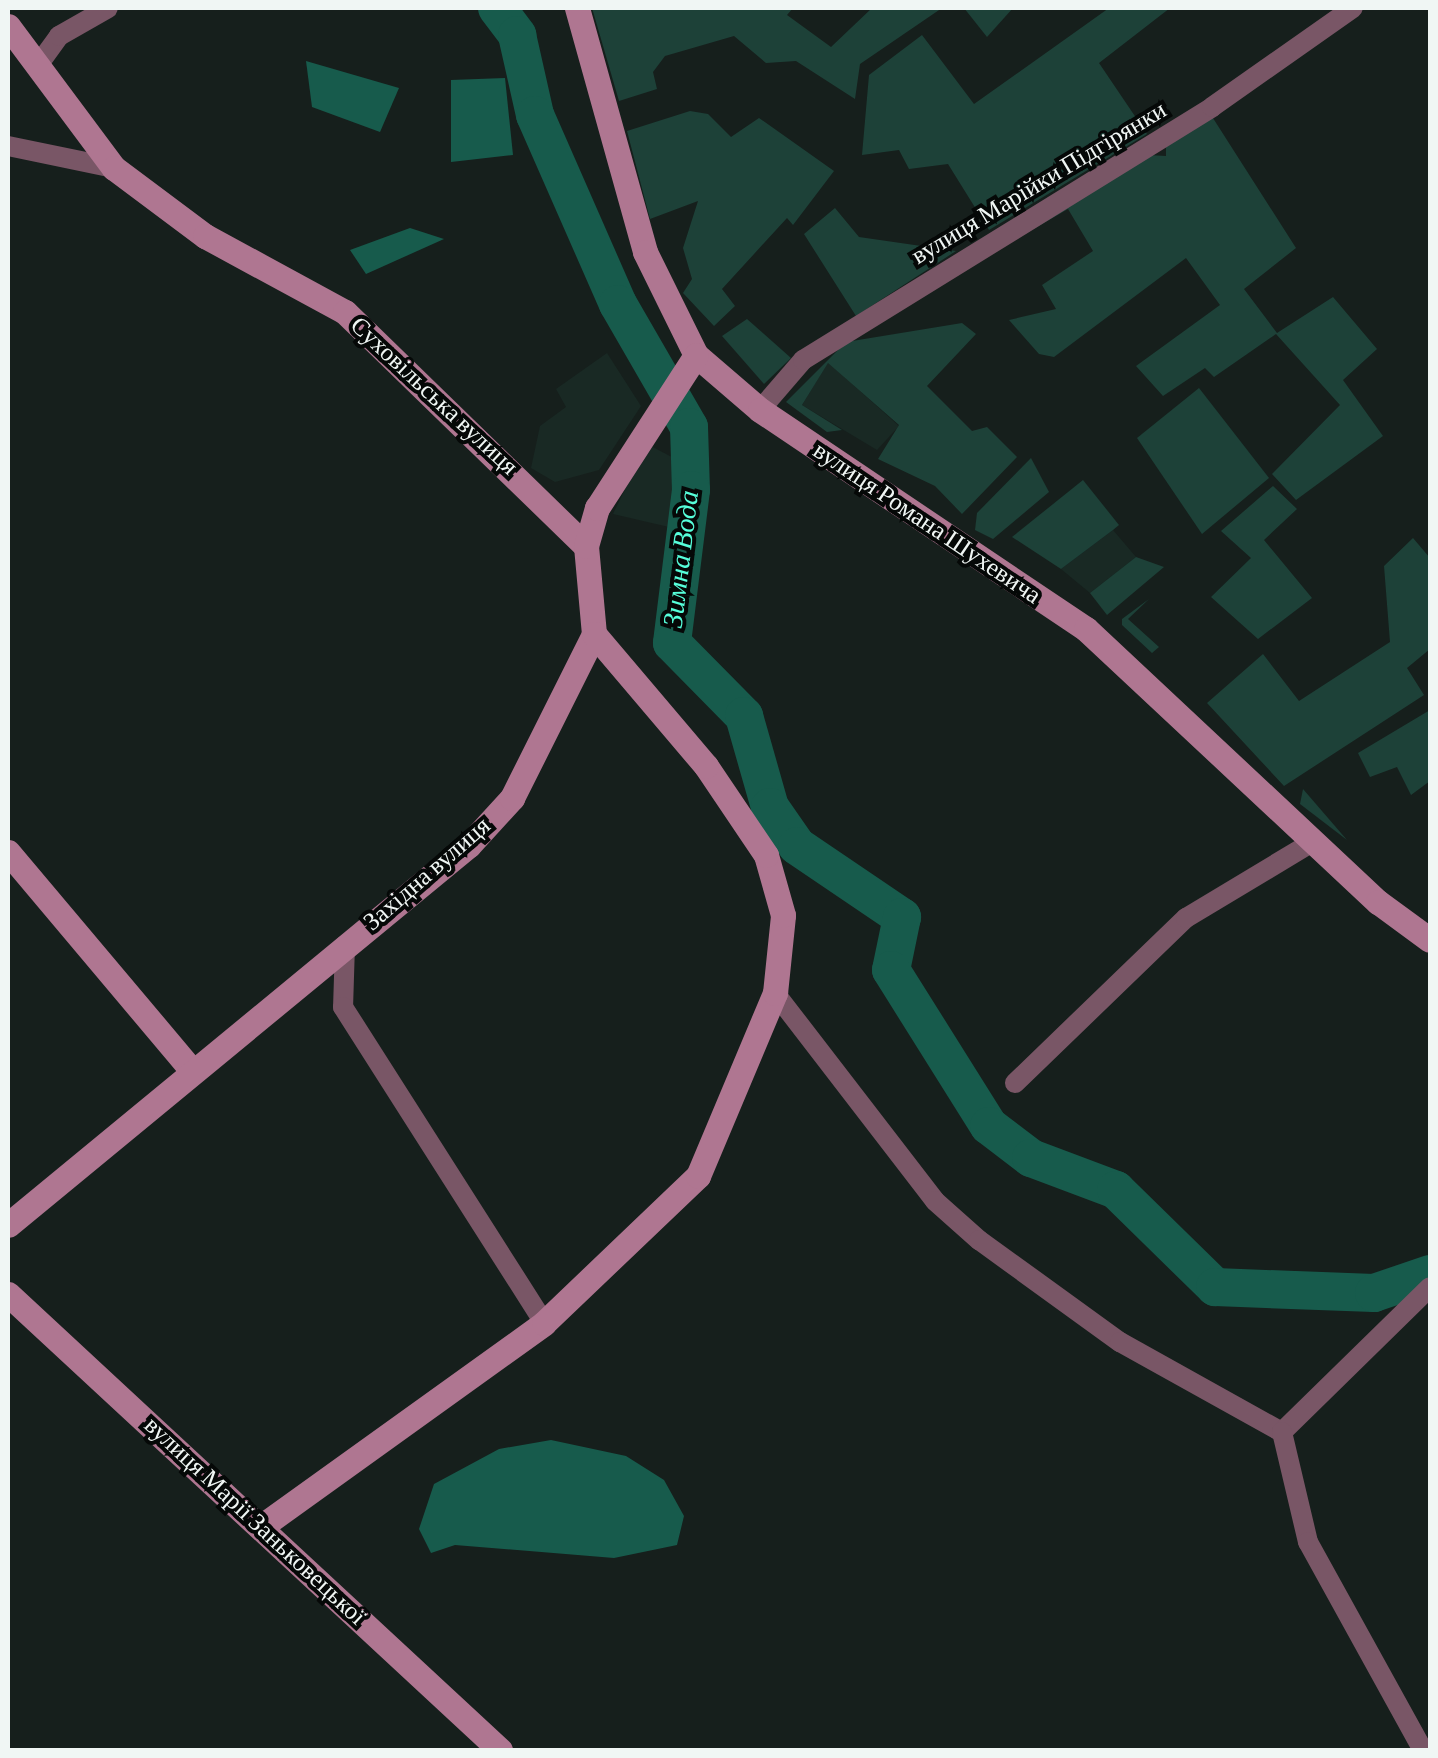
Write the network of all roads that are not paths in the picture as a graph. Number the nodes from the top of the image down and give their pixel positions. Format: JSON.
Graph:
{"nodes":[{"id":1,"x":108,"y":8,"type":"edge"},
{"id":2,"x":577,"y":8,"type":"edge"},
{"id":3,"x":1352,"y":8,"type":"edge"},
{"id":4,"x":8,"y":26,"type":"edge"},
{"id":5,"x":41,"y":61,"type":"junction"},
{"id":6,"x":8,"y":146,"type":"edge"},
{"id":7,"x":114,"y":168,"type":"junction"},
{"id":8,"x":696,"y":355,"type":"junction"},
{"id":9,"x":760,"y":410,"type":"junction"},
{"id":10,"x":586,"y":546,"type":"junction"},
{"id":11,"x":594,"y":634,"type":"junction"},
{"id":12,"x":1314,"y":841,"type":"junction"},
{"id":13,"x":8,"y":852,"type":"edge"},
{"id":14,"x":1430,"y":940,"type":"edge"},
{"id":15,"x":345,"y":944,"type":"junction"},
{"id":16,"x":775,"y":993,"type":"junction"},
{"id":17,"x":190,"y":1068,"type":"junction"},
{"id":18,"x":1015,"y":1083,"type":"dead end"},
{"id":19,"x":8,"y":1225,"type":"edge"},
{"id":20,"x":1430,"y":1287,"type":"edge"},
{"id":21,"x":8,"y":1294,"type":"edge"},
{"id":22,"x":544,"y":1323,"type":"junction"},
{"id":23,"x":1282,"y":1432,"type":"junction"},
{"id":24,"x":262,"y":1526,"type":"junction"},
{"id":25,"x":500,"y":1750,"type":"edge"},
{"id":26,"x":1423,"y":1750,"type":"edge"}],
"edges":[{"from":1,"to":5,"type":"street"},
{"from":2,"to":8,"type":"street","name":"вулиця Романа Шухевича"},
{"from":3,"to":9,"type":"street","name":"вулиця Марійки Підгірянки"},
{"from":4,"to":5,"type":"street","name":"Суховільська вулиця"},
{"from":5,"to":7,"type":"street","name":"Суховільська вулиця"},
{"from":6,"to":7,"type":"street"},
{"from":7,"to":10,"type":"street","name":"Суховільська вулиця"},
{"from":8,"to":9,"type":"street","name":"вулиця Романа Шухевича"},
{"from":8,"to":10,"type":"street"},
{"from":9,"to":12,"type":"street","name":"вулиця Романа Шухевича"},
{"from":10,"to":11,"type":"street"},
{"from":11,"to":15,"type":"street","name":"Західна вулиця"},
{"from":11,"to":16,"type":"street"},
{"from":12,"to":14,"type":"street","name":"вулиця Романа Шухевича"},
{"from":12,"to":18,"type":"street"},
{"from":13,"to":17,"type":"street"},
{"from":15,"to":17,"type":"street","name":"Західна вулиця"},
{"from":15,"to":22,"type":"street"},
{"from":16,"to":22,"type":"street"},
{"from":16,"to":23,"type":"street"},
{"from":17,"to":19,"type":"street","name":"Західна вулиця"},
{"from":20,"to":23,"type":"street"},
{"from":21,"to":24,"type":"street","name":"вулиця Марії Заньковецької"},
{"from":22,"to":24,"type":"street"},
{"from":23,"to":26,"type":"street"},
{"from":24,"to":25,"type":"street","name":"вулиця Марії Заньковецької"}]}
